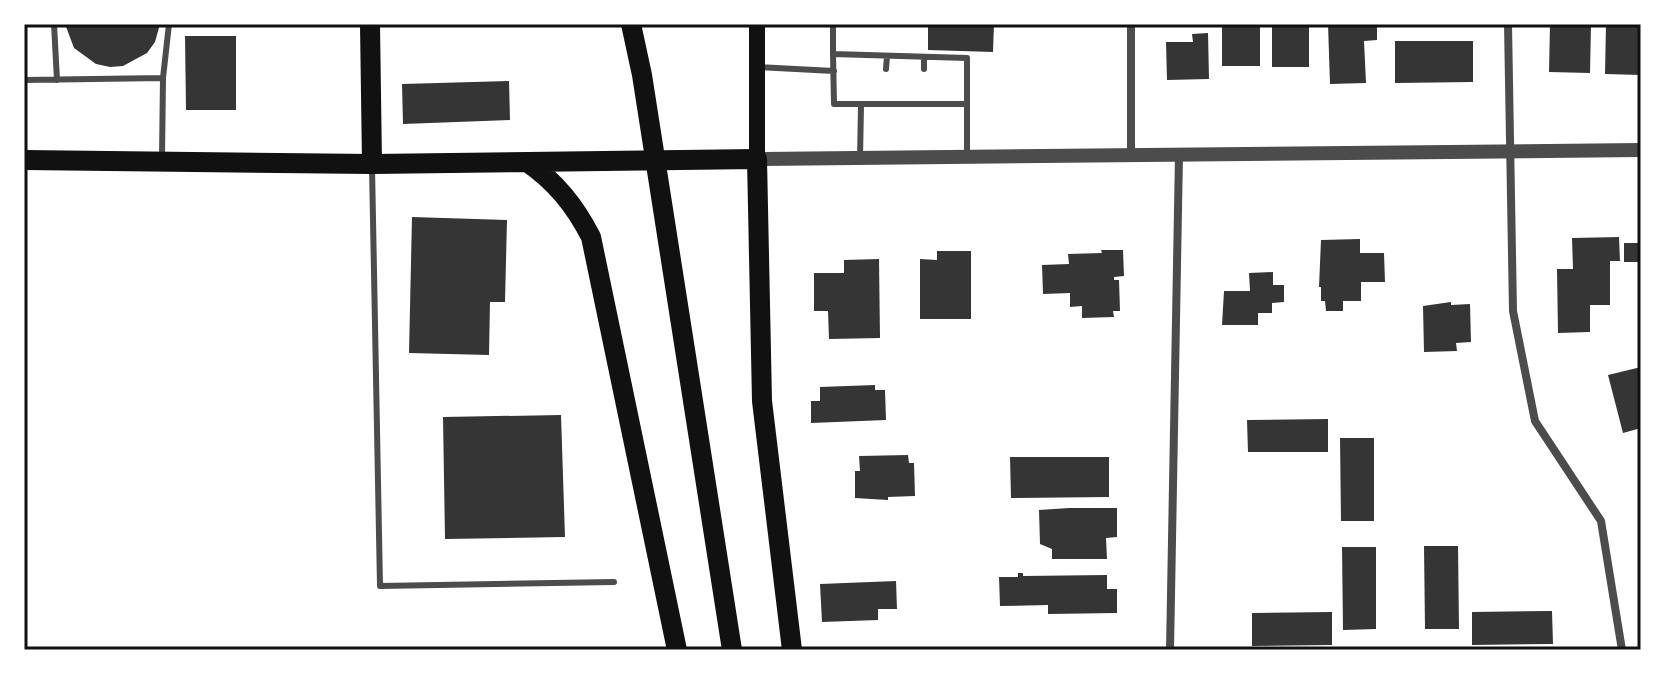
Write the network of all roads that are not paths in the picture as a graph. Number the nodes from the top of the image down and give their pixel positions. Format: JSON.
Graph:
{"nodes":[{"id":1,"x":54,"y":24,"type":"edge"},
{"id":2,"x":169,"y":24,"type":"edge"},
{"id":3,"x":370,"y":24,"type":"edge"},
{"id":4,"x":631,"y":24,"type":"edge"},
{"id":5,"x":757,"y":24,"type":"edge"},
{"id":6,"x":833,"y":24,"type":"edge"},
{"id":7,"x":1131,"y":24,"type":"edge"},
{"id":8,"x":1508,"y":24,"type":"edge"},
{"id":9,"x":833,"y":54,"type":"junction"},
{"id":10,"x":887,"y":56,"type":"junction"},
{"id":11,"x":924,"y":57,"type":"junction"},
{"id":12,"x":757,"y":66,"type":"junction"},
{"id":13,"x":886,"y":69,"type":"dead end"},
{"id":14,"x":924,"y":69,"type":"dead end"},
{"id":15,"x":834,"y":71,"type":"junction"},
{"id":16,"x":163,"y":78,"type":"junction"},
{"id":17,"x":24,"y":80,"type":"edge"},
{"id":18,"x":57,"y":80,"type":"junction"},
{"id":19,"x":925,"y":94,"type":"dead end"},
{"id":20,"x":886,"y":95,"type":"dead end"},
{"id":21,"x":967,"y":104,"type":"junction"},
{"id":22,"x":861,"y":106,"type":"junction"},
{"id":23,"x":885,"y":106,"type":"junction"},
{"id":24,"x":926,"y":106,"type":"junction"},
{"id":25,"x":1641,"y":150,"type":"edge"},
{"id":26,"x":1511,"y":152,"type":"junction"},
{"id":27,"x":1179,"y":155,"type":"junction"},
{"id":28,"x":1131,"y":156,"type":"junction"},
{"id":29,"x":967,"y":157,"type":"junction"},
{"id":30,"x":757,"y":159,"type":"junction"},
{"id":31,"x":860,"y":159,"type":"junction"},
{"id":32,"x":24,"y":160,"type":"edge"},
{"id":33,"x":162,"y":161,"type":"junction"},
{"id":34,"x":527,"y":162,"type":"junction"},
{"id":35,"x":372,"y":164,"type":"junction"},
{"id":36,"x":614,"y":582,"type":"dead end"},
{"id":37,"x":677,"y":650,"type":"edge"},
{"id":38,"x":732,"y":650,"type":"edge"},
{"id":39,"x":792,"y":650,"type":"edge"},
{"id":40,"x":1170,"y":650,"type":"edge"},
{"id":41,"x":1622,"y":650,"type":"edge"}],
"edges":[{"from":1,"to":18,"type":"lane"},
{"from":2,"to":16,"type":"lane"},
{"from":3,"to":35,"type":"main road"},
{"from":4,"to":38,"type":"main road"},
{"from":5,"to":12,"type":"main road"},
{"from":6,"to":9,"type":"lane"},
{"from":7,"to":28,"type":"street"},
{"from":8,"to":26,"type":"street"},
{"from":9,"to":10,"type":"lane"},
{"from":9,"to":15,"type":"lane"},
{"from":10,"to":11,"type":"lane"},
{"from":10,"to":13,"type":"lane"},
{"from":11,"to":14,"type":"lane"},
{"from":11,"to":21,"type":"lane"},
{"from":12,"to":15,"type":"lane"},
{"from":12,"to":30,"type":"main road"},
{"from":15,"to":22,"type":"lane"},
{"from":16,"to":18,"type":"lane"},
{"from":16,"to":33,"type":"lane"},
{"from":17,"to":18,"type":"lane"},
{"from":19,"to":24,"type":"lane"},
{"from":20,"to":23,"type":"lane"},
{"from":21,"to":24,"type":"lane"},
{"from":21,"to":29,"type":"lane"},
{"from":22,"to":23,"type":"lane"},
{"from":22,"to":31,"type":"lane"},
{"from":23,"to":24,"type":"lane"},
{"from":25,"to":26,"type":"street"},
{"from":26,"to":27,"type":"street"},
{"from":26,"to":41,"type":"street"},
{"from":27,"to":28,"type":"street"},
{"from":27,"to":40,"type":"street"},
{"from":28,"to":29,"type":"street"},
{"from":29,"to":31,"type":"street"},
{"from":30,"to":31,"type":"street"},
{"from":30,"to":34,"type":"main road"},
{"from":30,"to":39,"type":"main road"},
{"from":32,"to":33,"type":"main road"},
{"from":33,"to":35,"type":"main road"},
{"from":34,"to":35,"type":"main road"},
{"from":34,"to":37,"type":"main road"},
{"from":35,"to":36,"type":"lane"}]}
